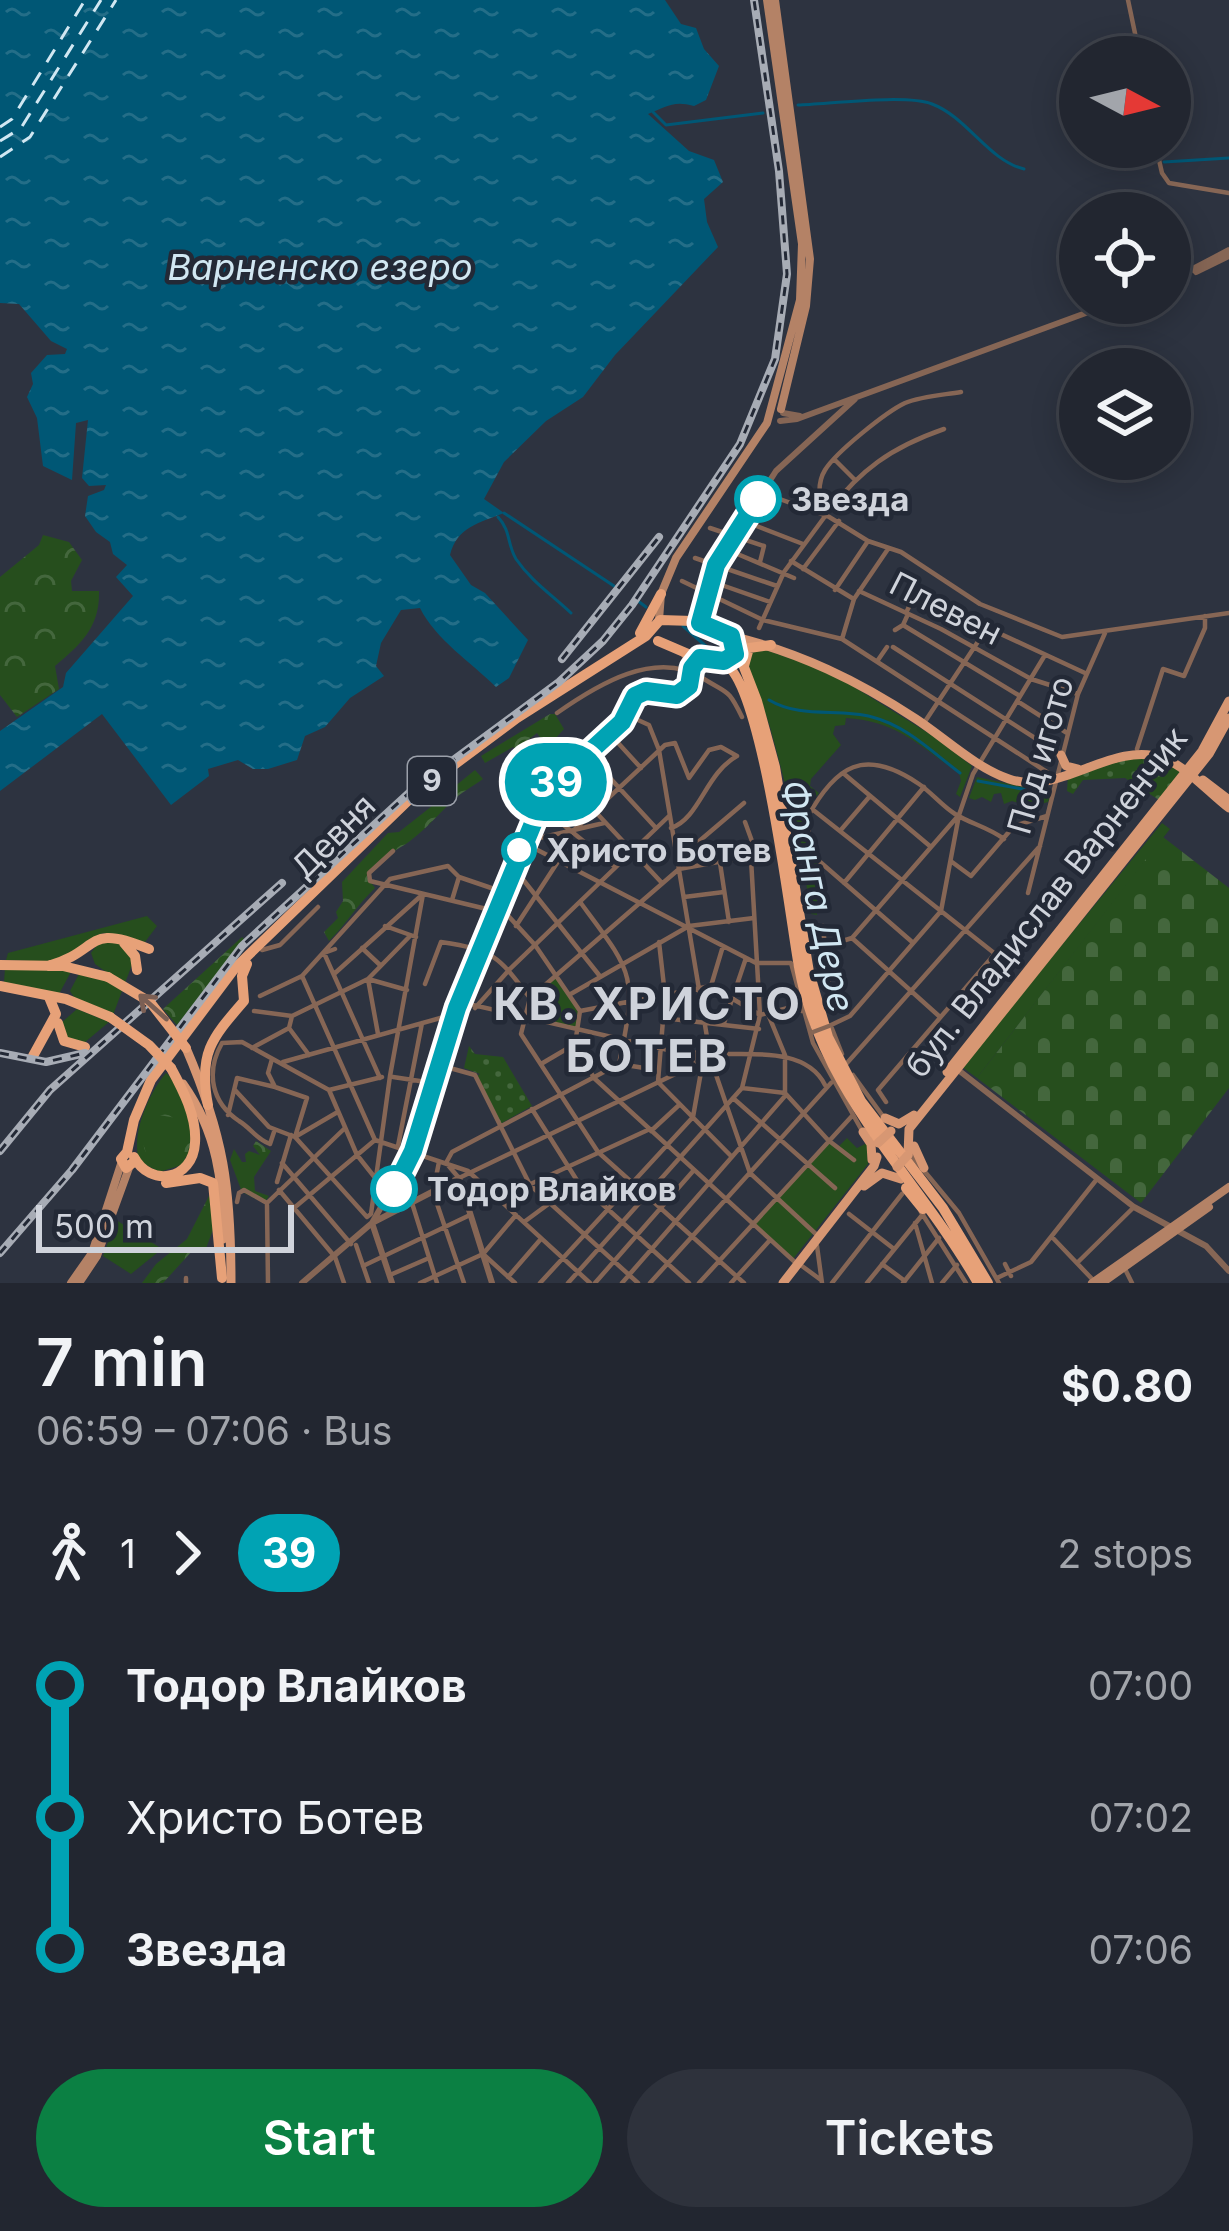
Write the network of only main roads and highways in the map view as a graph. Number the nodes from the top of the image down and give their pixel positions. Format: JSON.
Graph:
{"nodes":[{"id":1,"x":771,"y":0,"type":"edge"},
{"id":2,"x":777,"y":415,"type":"junction"},
{"id":3,"x":661,"y":594,"type":"junction"},
{"id":4,"x":674,"y":618,"type":"junction"},
{"id":5,"x":657,"y":624,"type":"junction"},
{"id":6,"x":658,"y":641,"type":"junction"},
{"id":7,"x":765,"y":643,"type":"junction"},
{"id":8,"x":735,"y":645,"type":"junction"},
{"id":9,"x":620,"y":650,"type":"junction"},
{"id":10,"x":722,"y":662,"type":"junction"},
{"id":11,"x":749,"y":680,"type":"junction"},
{"id":12,"x":1229,"y":701,"type":"edge"},
{"id":13,"x":1229,"y":718,"type":"edge"},
{"id":14,"x":1061,"y":755,"type":"road end"},
{"id":15,"x":762,"y":756,"type":"junction"},
{"id":16,"x":1078,"y":769,"type":"junction"},
{"id":17,"x":1189,"y":772,"type":"junction"},
{"id":18,"x":1053,"y":775,"type":"junction"},
{"id":19,"x":782,"y":803,"type":"junction"},
{"id":20,"x":1229,"y":804,"type":"edge"},
{"id":21,"x":124,"y":944,"type":"junction"},
{"id":22,"x":0,"y":963,"type":"edge"},
{"id":23,"x":791,"y":963,"type":"road end"},
{"id":24,"x":42,"y":965,"type":"junction"},
{"id":25,"x":137,"y":970,"type":"dead end"},
{"id":26,"x":107,"y":977,"type":"junction"},
{"id":27,"x":237,"y":977,"type":"junction"},
{"id":28,"x":0,"y":986,"type":"edge"},
{"id":29,"x":40,"y":992,"type":"junction"},
{"id":30,"x":87,"y":1007,"type":"junction"},
{"id":31,"x":58,"y":1024,"type":"junction"},
{"id":32,"x":830,"y":1026,"type":"road end"},
{"id":33,"x":209,"y":1046,"type":"junction"},
{"id":34,"x":85,"y":1047,"type":"dead end"},
{"id":35,"x":187,"y":1048,"type":"junction"},
{"id":36,"x":172,"y":1069,"type":"junction"},
{"id":37,"x":208,"y":1105,"type":"junction"},
{"id":38,"x":916,"y":1116,"type":"junction"},
{"id":39,"x":884,"y":1118,"type":"road end"},
{"id":40,"x":863,"y":1132,"type":"road end"},
{"id":41,"x":902,"y":1139,"type":"junction"},
{"id":42,"x":129,"y":1162,"type":"junction"},
{"id":43,"x":890,"y":1168,"type":"junction"},
{"id":44,"x":924,"y":1169,"type":"joint"},
{"id":45,"x":864,"y":1182,"type":"junction"},
{"id":46,"x":1229,"y":1189,"type":"edge"},
{"id":47,"x":1155,"y":1219,"type":"road end"},
{"id":48,"x":1190,"y":1220,"type":"junction"},
{"id":49,"x":1175,"y":1227,"type":"junction"},
{"id":50,"x":1159,"y":1234,"type":"junction"},
{"id":51,"x":952,"y":1235,"type":"junction"},
{"id":52,"x":1193,"y":1236,"type":"road end"},
{"id":53,"x":225,"y":1282,"type":"edge"},
{"id":54,"x":995,"y":1282,"type":"edge"},
{"id":55,"x":1096,"y":1282,"type":"edge"},
{"id":56,"x":75,"y":1283,"type":"edge"},
{"id":57,"x":786,"y":1283,"type":"edge"},
{"id":58,"x":972,"y":1283,"type":"edge"}],
"edges":[{"from":1,"to":2,"type":"main road"},
{"from":2,"to":3,"type":"main road"},
{"from":2,"to":4,"type":"main road"},
{"from":3,"to":5,"type":"main road"},
{"from":3,"to":9,"type":"highway"},
{"from":4,"to":5,"type":"highway","number":"9"},
{"from":4,"to":8,"type":"highway","number":"9"},
{"from":5,"to":6,"type":"highway"},
{"from":5,"to":9,"type":"highway","name":"Девня","number":"9"},
{"from":6,"to":10,"type":"highway"},
{"from":6,"to":27,"type":"highway","name":"Девня","number":"9"},
{"from":7,"to":8,"type":"main road","number":"9"},
{"from":7,"to":11,"type":"highway"},
{"from":7,"to":18,"type":"main road","number":"9"},
{"from":8,"to":10,"type":"highway"},
{"from":8,"to":11,"type":"highway"},
{"from":9,"to":27,"type":"highway","name":"Девня","number":"9"},
{"from":10,"to":15,"type":"highway"},
{"from":11,"to":19,"type":"highway"},
{"from":12,"to":17,"type":"main road","name":"бул. Владислав Варненчик"},
{"from":13,"to":17,"type":"main road","name":"бул. Владислав Варненчик"},
{"from":14,"to":16,"type":"main road"},
{"from":15,"to":23,"type":"highway"},
{"from":15,"to":51,"type":"highway"},
{"from":16,"to":17,"type":"main road","number":"9"},
{"from":16,"to":18,"type":"main road","number":"9"},
{"from":17,"to":18,"type":"main road","number":"9"},
{"from":17,"to":20,"type":"main road","number":"9"},
{"from":17,"to":38,"type":"main road","name":"бул. Владислав Варненчик"},
{"from":17,"to":38,"type":"main road","name":"бул. Владислав Варненчик"},
{"from":19,"to":32,"type":"highway"},
{"from":19,"to":51,"type":"highway"},
{"from":21,"to":24,"type":"highway"},
{"from":21,"to":25,"type":"highway"},
{"from":21,"to":26,"type":"highway"},
{"from":22,"to":24,"type":"highway"},
{"from":24,"to":26,"type":"highway"},
{"from":35,"to":26,"type":"highway","one_way":true,"bridge":true},
{"from":27,"to":33,"type":"highway","number":"9"},
{"from":27,"to":42,"type":"highway","name":"Девня","number":"9"},
{"from":27,"to":42,"type":"highway","name":"Девня"},
{"from":28,"to":29,"type":"highway"},
{"from":29,"to":30,"type":"highway"},
{"from":29,"to":31,"type":"highway"},
{"from":30,"to":31,"type":"highway"},
{"from":30,"to":36,"type":"highway","bridge":true},
{"from":31,"to":34,"type":"highway"},
{"from":33,"to":35,"type":"highway"},
{"from":33,"to":37,"type":"highway"},
{"from":35,"to":37,"type":"main road"},
{"from":36,"to":42,"type":"highway"},
{"from":36,"to":53,"type":"main road"},
{"from":37,"to":53,"type":"main road"},
{"from":38,"to":39,"type":"main road"},
{"from":38,"to":41,"type":"main road","name":"бул. Владислав Варненчик"},
{"from":38,"to":44,"type":"main road"},
{"from":40,"to":45,"type":"main road"},
{"from":41,"to":43,"type":"main road","bridge":true},
{"from":41,"to":43,"type":"main road","bridge":true},
{"from":42,"to":53,"type":"highway"},
{"from":42,"to":56,"type":"main road","name":"Девня"},
{"from":43,"to":45,"type":"main road"},
{"from":43,"to":45,"type":"main road"},
{"from":43,"to":51,"type":"highway"},
{"from":44,"to":51,"type":"highway"},
{"from":45,"to":57,"type":"main road"},
{"from":46,"to":48,"type":"main road"},
{"from":46,"to":49,"type":"main road"},
{"from":47,"to":50,"type":"main road"},
{"from":48,"to":49,"type":"main road"},
{"from":48,"to":52,"type":"main road"},
{"from":49,"to":50,"type":"main road"},
{"from":49,"to":55,"type":"main road"},
{"from":50,"to":55,"type":"main road"},
{"from":51,"to":54,"type":"highway"},
{"from":51,"to":58,"type":"highway"}]}
